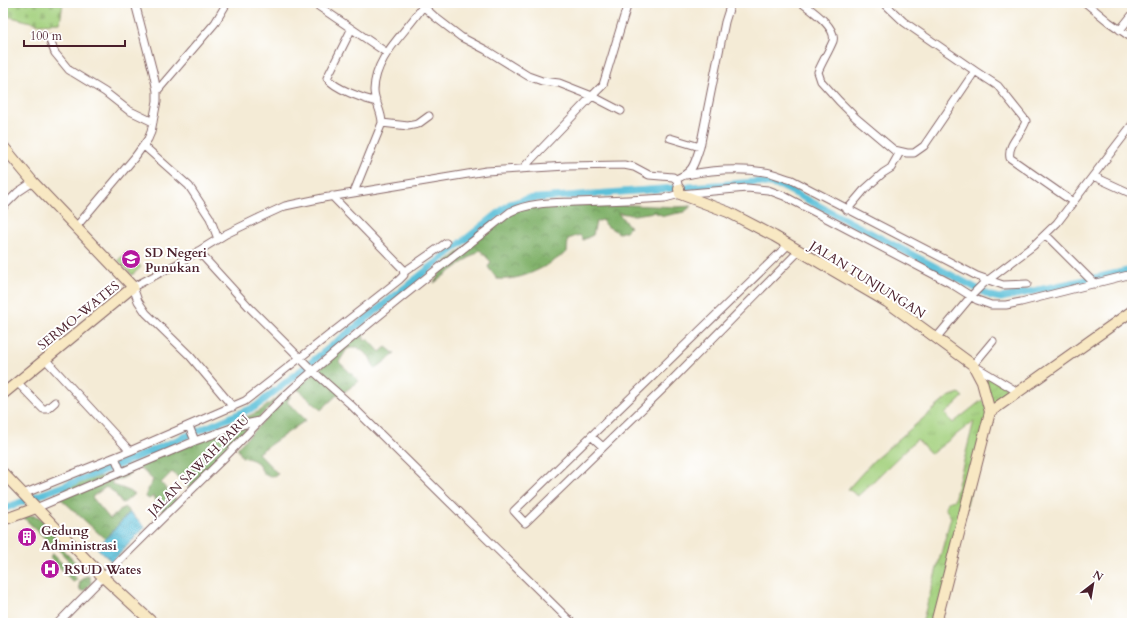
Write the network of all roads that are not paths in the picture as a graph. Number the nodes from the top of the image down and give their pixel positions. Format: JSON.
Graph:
{"nodes":[{"id":1,"x":135,"y":3,"type":"edge"},
{"id":2,"x":227,"y":3,"type":"edge"},
{"id":3,"x":314,"y":3,"type":"edge"},
{"id":4,"x":628,"y":3,"type":"edge"},
{"id":5,"x":731,"y":3,"type":"edge"},
{"id":6,"x":802,"y":3,"type":"edge"},
{"id":7,"x":884,"y":3,"type":"edge"},
{"id":8,"x":1086,"y":3,"type":"edge"},
{"id":9,"x":424,"y":4,"type":"edge"},
{"id":10,"x":1132,"y":15,"type":"edge"},
{"id":11,"x":351,"y":30,"type":"junction"},
{"id":12,"x":1120,"y":30,"type":"junction"},
{"id":13,"x":49,"y":38,"type":"dead end"},
{"id":14,"x":1132,"y":38,"type":"edge"},
{"id":15,"x":386,"y":53,"type":"junction"},
{"id":16,"x":975,"y":71,"type":"junction"},
{"id":17,"x":157,"y":91,"type":"junction"},
{"id":18,"x":592,"y":96,"type":"junction"},
{"id":19,"x":377,"y":102,"type":"junction"},
{"id":20,"x":622,"y":111,"type":"dead end"},
{"id":21,"x":429,"y":116,"type":"dead end"},
{"id":22,"x":153,"y":122,"type":"junction"},
{"id":23,"x":382,"y":123,"type":"junction"},
{"id":24,"x":1132,"y":126,"type":"edge"},
{"id":25,"x":670,"y":138,"type":"dead end"},
{"id":26,"x":3,"y":146,"type":"edge"},
{"id":27,"x":144,"y":146,"type":"junction"},
{"id":28,"x":700,"y":147,"type":"junction"},
{"id":29,"x":900,"y":152,"type":"junction"},
{"id":30,"x":523,"y":168,"type":"junction"},
{"id":31,"x":686,"y":175,"type":"junction"},
{"id":32,"x":1093,"y":176,"type":"junction"},
{"id":33,"x":33,"y":182,"type":"junction"},
{"id":34,"x":678,"y":185,"type":"junction"},
{"id":35,"x":354,"y":192,"type":"junction"},
{"id":36,"x":1130,"y":193,"type":"dead end"},
{"id":37,"x":332,"y":196,"type":"junction"},
{"id":38,"x":1073,"y":202,"type":"junction"},
{"id":39,"x":3,"y":207,"type":"edge"},
{"id":40,"x":847,"y":210,"type":"junction"},
{"id":41,"x":76,"y":227,"type":"junction"},
{"id":42,"x":1046,"y":235,"type":"junction"},
{"id":43,"x":218,"y":239,"type":"junction"},
{"id":44,"x":446,"y":243,"type":"dead end"},
{"id":45,"x":788,"y":245,"type":"junction"},
{"id":46,"x":198,"y":251,"type":"junction"},
{"id":47,"x":799,"y":251,"type":"junction"},
{"id":48,"x":404,"y":272,"type":"junction"},
{"id":49,"x":1132,"y":274,"type":"edge"},
{"id":50,"x":985,"y":282,"type":"junction"},
{"id":51,"x":1094,"y":283,"type":"junction"},
{"id":52,"x":1027,"y":284,"type":"dead end"},
{"id":53,"x":133,"y":287,"type":"junction"},
{"id":54,"x":972,"y":295,"type":"junction"},
{"id":55,"x":1132,"y":311,"type":"edge"},
{"id":56,"x":936,"y":337,"type":"junction"},
{"id":57,"x":993,"y":340,"type":"dead end"},
{"id":58,"x":45,"y":359,"type":"junction"},
{"id":59,"x":301,"y":359,"type":"junction"},
{"id":60,"x":973,"y":365,"type":"junction"},
{"id":61,"x":312,"y":370,"type":"junction"},
{"id":62,"x":18,"y":383,"type":"junction"},
{"id":63,"x":1018,"y":392,"type":"junction"},
{"id":64,"x":3,"y":394,"type":"edge"},
{"id":65,"x":55,"y":402,"type":"dead end"},
{"id":66,"x":233,"y":407,"type":"junction"},
{"id":67,"x":990,"y":412,"type":"junction"},
{"id":68,"x":259,"y":421,"type":"junction"},
{"id":69,"x":189,"y":427,"type":"junction"},
{"id":70,"x":591,"y":436,"type":"junction"},
{"id":71,"x":194,"y":439,"type":"junction"},
{"id":72,"x":603,"y":447,"type":"junction"},
{"id":73,"x":130,"y":451,"type":"junction"},
{"id":74,"x":116,"y":459,"type":"junction"},
{"id":75,"x":121,"y":470,"type":"junction"},
{"id":76,"x":3,"y":473,"type":"edge"},
{"id":77,"x":23,"y":495,"type":"junction"},
{"id":78,"x":33,"y":506,"type":"junction"},
{"id":79,"x":3,"y":520,"type":"edge"},
{"id":80,"x":103,"y":577,"type":"junction"},
{"id":81,"x":58,"y":623,"type":"edge"},
{"id":82,"x":153,"y":623,"type":"edge"},
{"id":83,"x":572,"y":623,"type":"edge"},
{"id":84,"x":936,"y":623,"type":"edge"}],
"edges":[{"from":1,"to":17,"type":"street"},
{"from":2,"to":17,"type":"street"},
{"from":3,"to":11,"type":"street"},
{"from":4,"to":18,"type":"street"},
{"from":5,"to":28,"type":"street"},
{"from":6,"to":29,"type":"street"},
{"from":7,"to":16,"type":"street"},
{"from":8,"to":12,"type":"street"},
{"from":9,"to":15,"type":"street"},
{"from":9,"to":18,"type":"street"},
{"from":10,"to":12,"type":"street"},
{"from":11,"to":15,"type":"street"},
{"from":11,"to":19,"type":"street"},
{"from":12,"to":14,"type":"street"},
{"from":13,"to":22,"type":"street"},
{"from":15,"to":19,"type":"street"},
{"from":16,"to":29,"type":"street"},
{"from":16,"to":38,"type":"street"},
{"from":17,"to":22,"type":"street"},
{"from":18,"to":20,"type":"street"},
{"from":18,"to":30,"type":"street"},
{"from":19,"to":23,"type":"street"},
{"from":21,"to":23,"type":"street"},
{"from":22,"to":27,"type":"street"},
{"from":23,"to":35,"type":"street"},
{"from":24,"to":32,"type":"street"},
{"from":25,"to":28,"type":"street"},
{"from":26,"to":33,"type":"street","name":"SERMO-WATES"},
{"from":27,"to":41,"type":"street"},
{"from":27,"to":43,"type":"street"},
{"from":28,"to":31,"type":"street"},
{"from":29,"to":40,"type":"street"},
{"from":30,"to":34,"type":"street"},
{"from":30,"to":35,"type":"street"},
{"from":31,"to":34,"type":"street"},
{"from":31,"to":40,"type":"street"},
{"from":32,"to":36,"type":"street"},
{"from":32,"to":38,"type":"street"},
{"from":33,"to":39,"type":"street"},
{"from":33,"to":41,"type":"street","name":"SERMO-WATES"},
{"from":34,"to":45,"type":"street","name":"JALAN TUNJUNGAN"},
{"from":34,"to":54,"type":"street"},
{"from":34,"to":61,"type":"street","name":"JALAN SAWAH BARU"},
{"from":35,"to":37,"type":"street"},
{"from":37,"to":43,"type":"street"},
{"from":37,"to":48,"type":"street"},
{"from":38,"to":42,"type":"street"},
{"from":40,"to":50,"type":"street"},
{"from":41,"to":53,"type":"street","name":"SERMO-WATES"},
{"from":42,"to":50,"type":"street"},
{"from":42,"to":51,"type":"street"},
{"from":43,"to":46,"type":"street"},
{"from":44,"to":48,"type":"street"},
{"from":45,"to":47,"type":"street","name":"JALAN TUNJUNGAN"},
{"from":45,"to":70,"type":"street"},
{"from":46,"to":53,"type":"street"},
{"from":46,"to":59,"type":"street"},
{"from":47,"to":56,"type":"street","name":"JALAN TUNJUNGAN"},
{"from":47,"to":72,"type":"street"},
{"from":48,"to":59,"type":"street"},
{"from":49,"to":51,"type":"street"},
{"from":50,"to":52,"type":"street"},
{"from":50,"to":54,"type":"street"},
{"from":51,"to":54,"type":"street"},
{"from":53,"to":58,"type":"street","name":"SERMO-WATES"},
{"from":53,"to":66,"type":"street"},
{"from":54,"to":56,"type":"street"},
{"from":55,"to":63,"type":"street"},
{"from":56,"to":60,"type":"street","name":"JALAN TUNJUNGAN"},
{"from":57,"to":60,"type":"street"},
{"from":58,"to":62,"type":"street","name":"SERMO-WATES"},
{"from":58,"to":73,"type":"street"},
{"from":59,"to":61,"type":"street"},
{"from":59,"to":66,"type":"street"},
{"from":60,"to":63,"type":"street"},
{"from":60,"to":67,"type":"street","name":"JALAN TUNJUNGAN"},
{"from":61,"to":68,"type":"street","name":"JALAN SAWAH BARU"},
{"from":61,"to":83,"type":"street"},
{"from":62,"to":64,"type":"street","name":"SERMO-WATES"},
{"from":62,"to":65,"type":"street"},
{"from":63,"to":67,"type":"street"},
{"from":66,"to":69,"type":"street"},
{"from":67,"to":84,"type":"street","name":"JALAN TUNJUNGAN"},
{"from":68,"to":71,"type":"street"},
{"from":68,"to":80,"type":"street","name":"JALAN SAWAH BARU"},
{"from":69,"to":71,"type":"street"},
{"from":69,"to":73,"type":"street"},
{"from":70,"to":72,"type":"street"},
{"from":70,"to":72,"type":"street"},
{"from":71,"to":75,"type":"street"},
{"from":73,"to":74,"type":"street"},
{"from":74,"to":75,"type":"street"},
{"from":74,"to":77,"type":"street"},
{"from":75,"to":78,"type":"street"},
{"from":76,"to":77,"type":"street"},
{"from":77,"to":78,"type":"street"},
{"from":78,"to":79,"type":"street"},
{"from":78,"to":80,"type":"street"},
{"from":80,"to":81,"type":"street","name":"JALAN SAWAH BARU"},
{"from":80,"to":82,"type":"street"}]}
